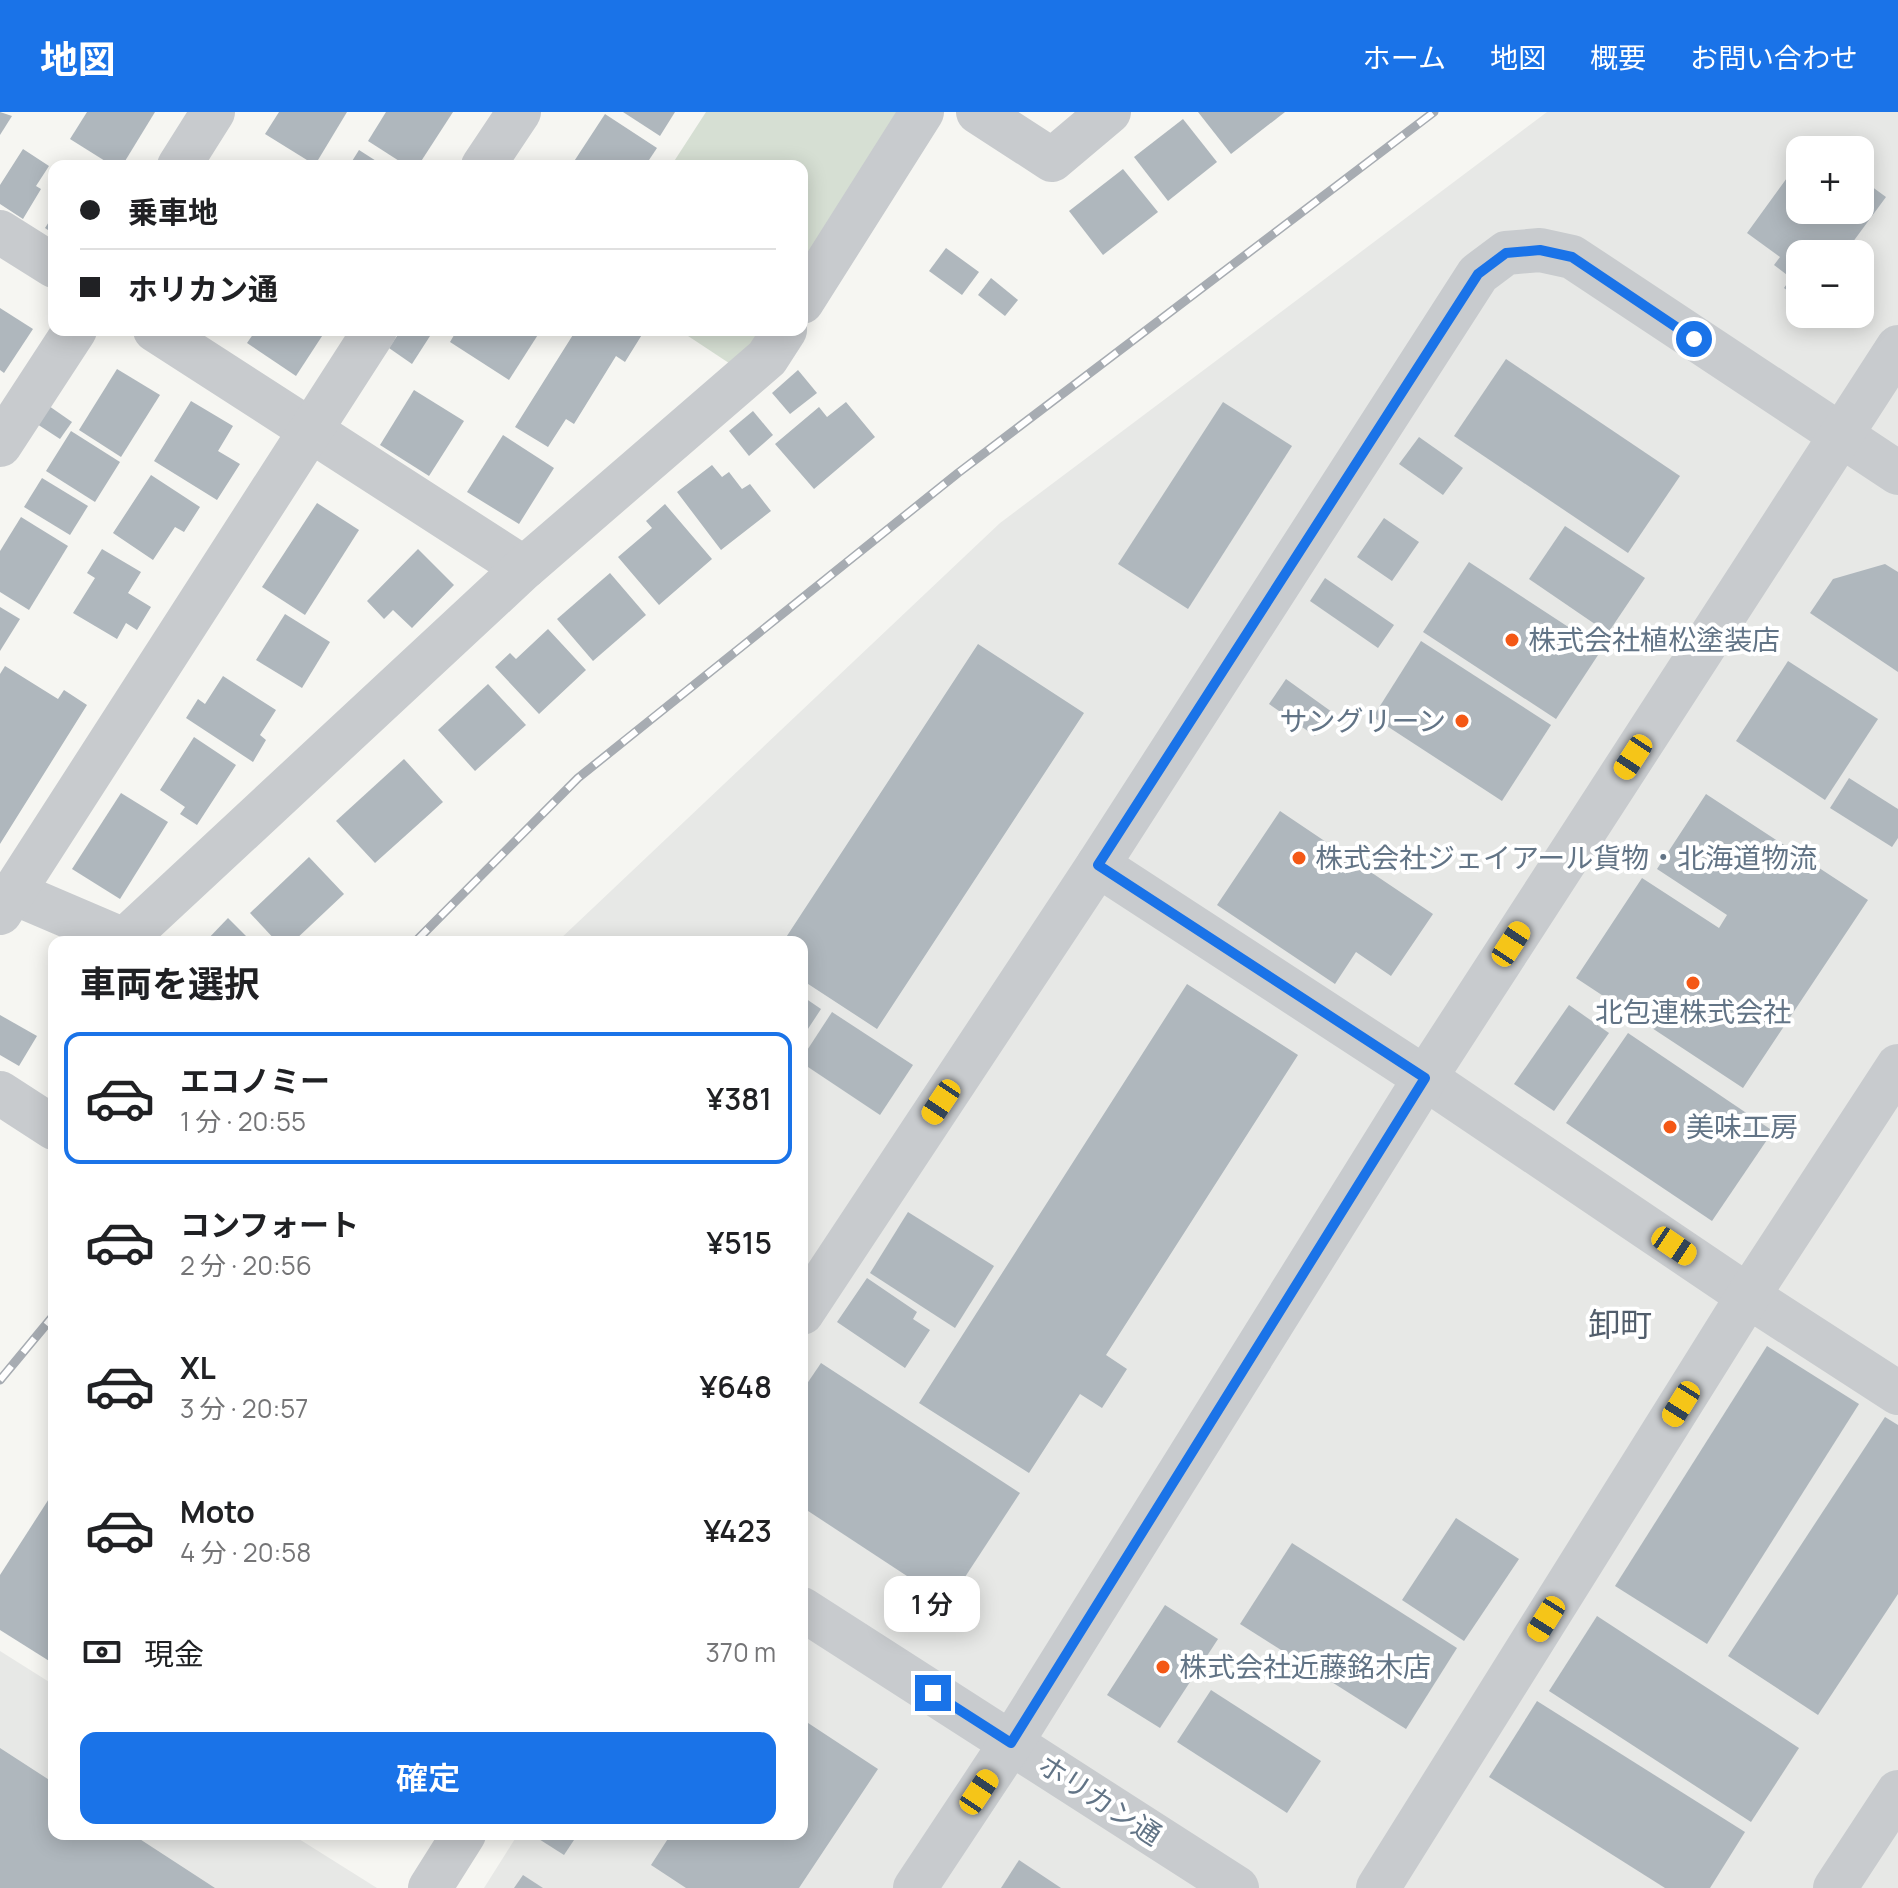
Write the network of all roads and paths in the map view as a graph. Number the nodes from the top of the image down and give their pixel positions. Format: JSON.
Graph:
{"nodes":[{"id":1,"x":213,"y":112,"type":"edge"},
{"id":2,"x":519,"y":112,"type":"edge"},
{"id":3,"x":922,"y":112,"type":"edge"},
{"id":4,"x":978,"y":112,"type":"edge"},
{"id":5,"x":1109,"y":112,"type":"edge"},
{"id":6,"x":183,"y":160,"type":"edge"},
{"id":7,"x":487,"y":160,"type":"edge"},
{"id":8,"x":0,"y":232,"type":"edge"},
{"id":9,"x":48,"y":262,"type":"edge"},
{"id":10,"x":808,"y":292,"type":"edge"},
{"id":11,"x":71,"y":336,"type":"edge"},
{"id":12,"x":164,"y":336,"type":"edge"},
{"id":13,"x":371,"y":336,"type":"edge"},
{"id":14,"x":781,"y":336,"type":"edge"},
{"id":15,"x":1898,"y":347,"type":"edge"},
{"id":16,"x":310,"y":429,"type":"junction"},
{"id":17,"x":1841,"y":437,"type":"junction"},
{"id":18,"x":0,"y":445,"type":"edge"},
{"id":19,"x":1898,"y":473,"type":"edge"},
{"id":20,"x":524,"y":568,"type":"junction"},
{"id":21,"x":1098,"y":865,"type":"junction"},
{"id":22,"x":7,"y":903,"type":"edge"},
{"id":23,"x":111,"y":936,"type":"edge"},
{"id":24,"x":128,"y":936,"type":"edge"},
{"id":25,"x":1898,"y":1066,"type":"edge"},
{"id":26,"x":1425,"y":1078,"type":"junction"},
{"id":27,"x":0,"y":1093,"type":"edge"},
{"id":28,"x":48,"y":1124,"type":"edge"},
{"id":29,"x":1748,"y":1296,"type":"junction"},
{"id":30,"x":808,"y":1304,"type":"edge"},
{"id":31,"x":1898,"y":1393,"type":"edge"},
{"id":32,"x":808,"y":1613,"type":"edge"},
{"id":33,"x":1011,"y":1743,"type":"junction"},
{"id":34,"x":1898,"y":1792,"type":"edge"},
{"id":35,"x":460,"y":1840,"type":"edge"},
{"id":36,"x":430,"y":1888,"type":"edge"},
{"id":37,"x":915,"y":1888,"type":"edge"},
{"id":38,"x":1237,"y":1888,"type":"edge"},
{"id":39,"x":1378,"y":1888,"type":"edge"},
{"id":40,"x":1835,"y":1888,"type":"edge"}],
"edges":[{"from":1,"to":6,"type":"street"},
{"from":2,"to":7,"type":"street"},
{"from":3,"to":10,"type":"street"},
{"from":4,"to":5,"type":"street"},
{"from":8,"to":9,"type":"street"},
{"from":11,"to":18,"type":"street"},
{"from":12,"to":16,"type":"street"},
{"from":13,"to":16,"type":"street"},
{"from":14,"to":20,"type":"street"},
{"from":15,"to":17,"type":"street"},
{"from":16,"to":20,"type":"street"},
{"from":16,"to":22,"type":"street"},
{"from":17,"to":19,"type":"street"},
{"from":17,"to":21,"type":"street"},
{"from":17,"to":26,"type":"street"},
{"from":20,"to":24,"type":"street"},
{"from":21,"to":26,"type":"street"},
{"from":21,"to":30,"type":"street"},
{"from":22,"to":23,"type":"street"},
{"from":25,"to":29,"type":"street"},
{"from":26,"to":29,"type":"street"},
{"from":26,"to":33,"type":"street"},
{"from":27,"to":28,"type":"street"},
{"from":29,"to":31,"type":"street"},
{"from":29,"to":39,"type":"street"},
{"from":32,"to":33,"type":"street","name":"ホリカン通"},
{"from":33,"to":37,"type":"street"},
{"from":33,"to":38,"type":"street","name":"ホリカン通"},
{"from":34,"to":40,"type":"street"},
{"from":35,"to":36,"type":"street"}]}
